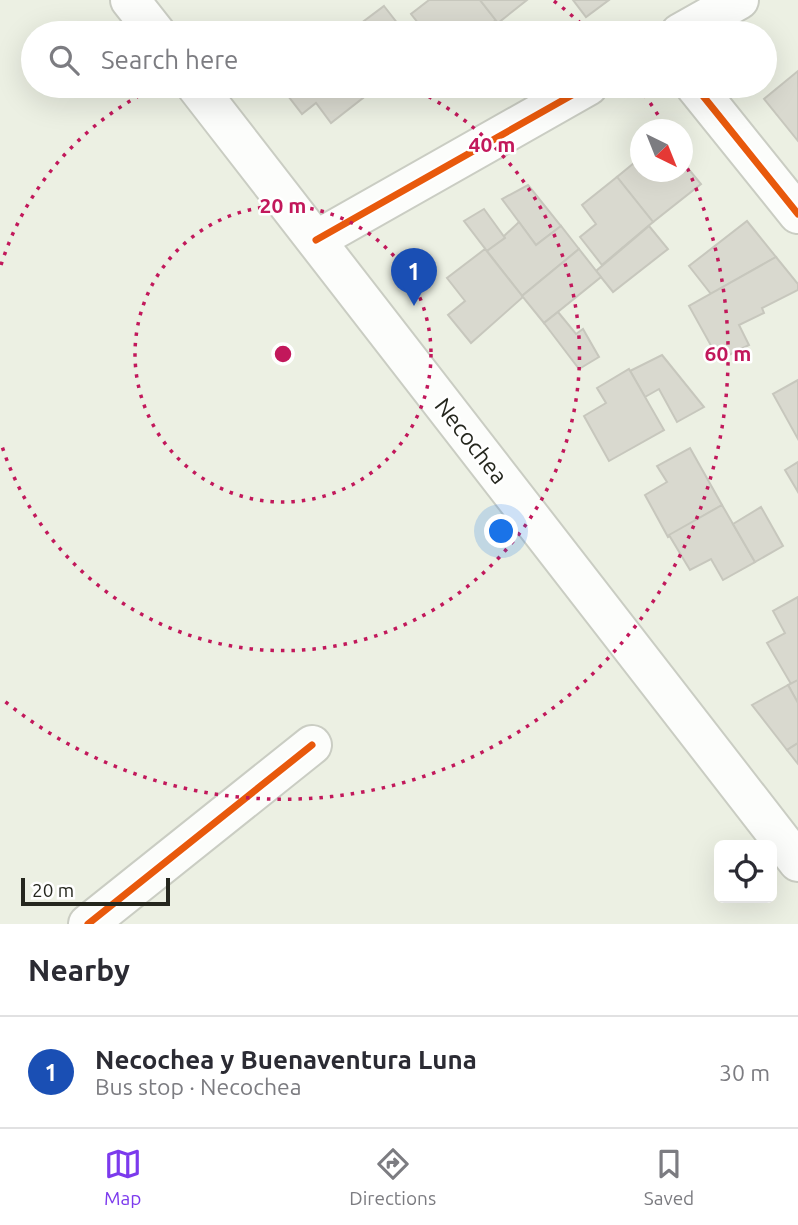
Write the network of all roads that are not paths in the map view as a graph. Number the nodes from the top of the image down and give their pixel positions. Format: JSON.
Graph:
{"nodes":[{"id":1,"x":130,"y":0,"type":"edge"},
{"id":2,"x":739,"y":0,"type":"edge"},
{"id":3,"x":147,"y":21,"type":"edge"},
{"id":4,"x":701,"y":21,"type":"edge"},
{"id":5,"x":206,"y":98,"type":"edge"},
{"id":6,"x":567,"y":98,"type":"edge"},
{"id":7,"x":705,"y":98,"type":"edge"},
{"id":8,"x":798,"y":214,"type":"edge"},
{"id":9,"x":316,"y":240,"type":"junction"},
{"id":10,"x":312,"y":745,"type":"dead end"},
{"id":11,"x":798,"y":862,"type":"edge"},
{"id":12,"x":88,"y":924,"type":"edge"}],
"edges":[{"from":1,"to":3,"type":"main road"},
{"from":2,"to":4,"type":"main road"},
{"from":5,"to":9,"type":"main road","name":"Necochea"},
{"from":6,"to":9,"type":"main road"},
{"from":7,"to":8,"type":"main road"},
{"from":9,"to":11,"type":"main road","name":"Necochea"},
{"from":10,"to":12,"type":"main road"}]}
